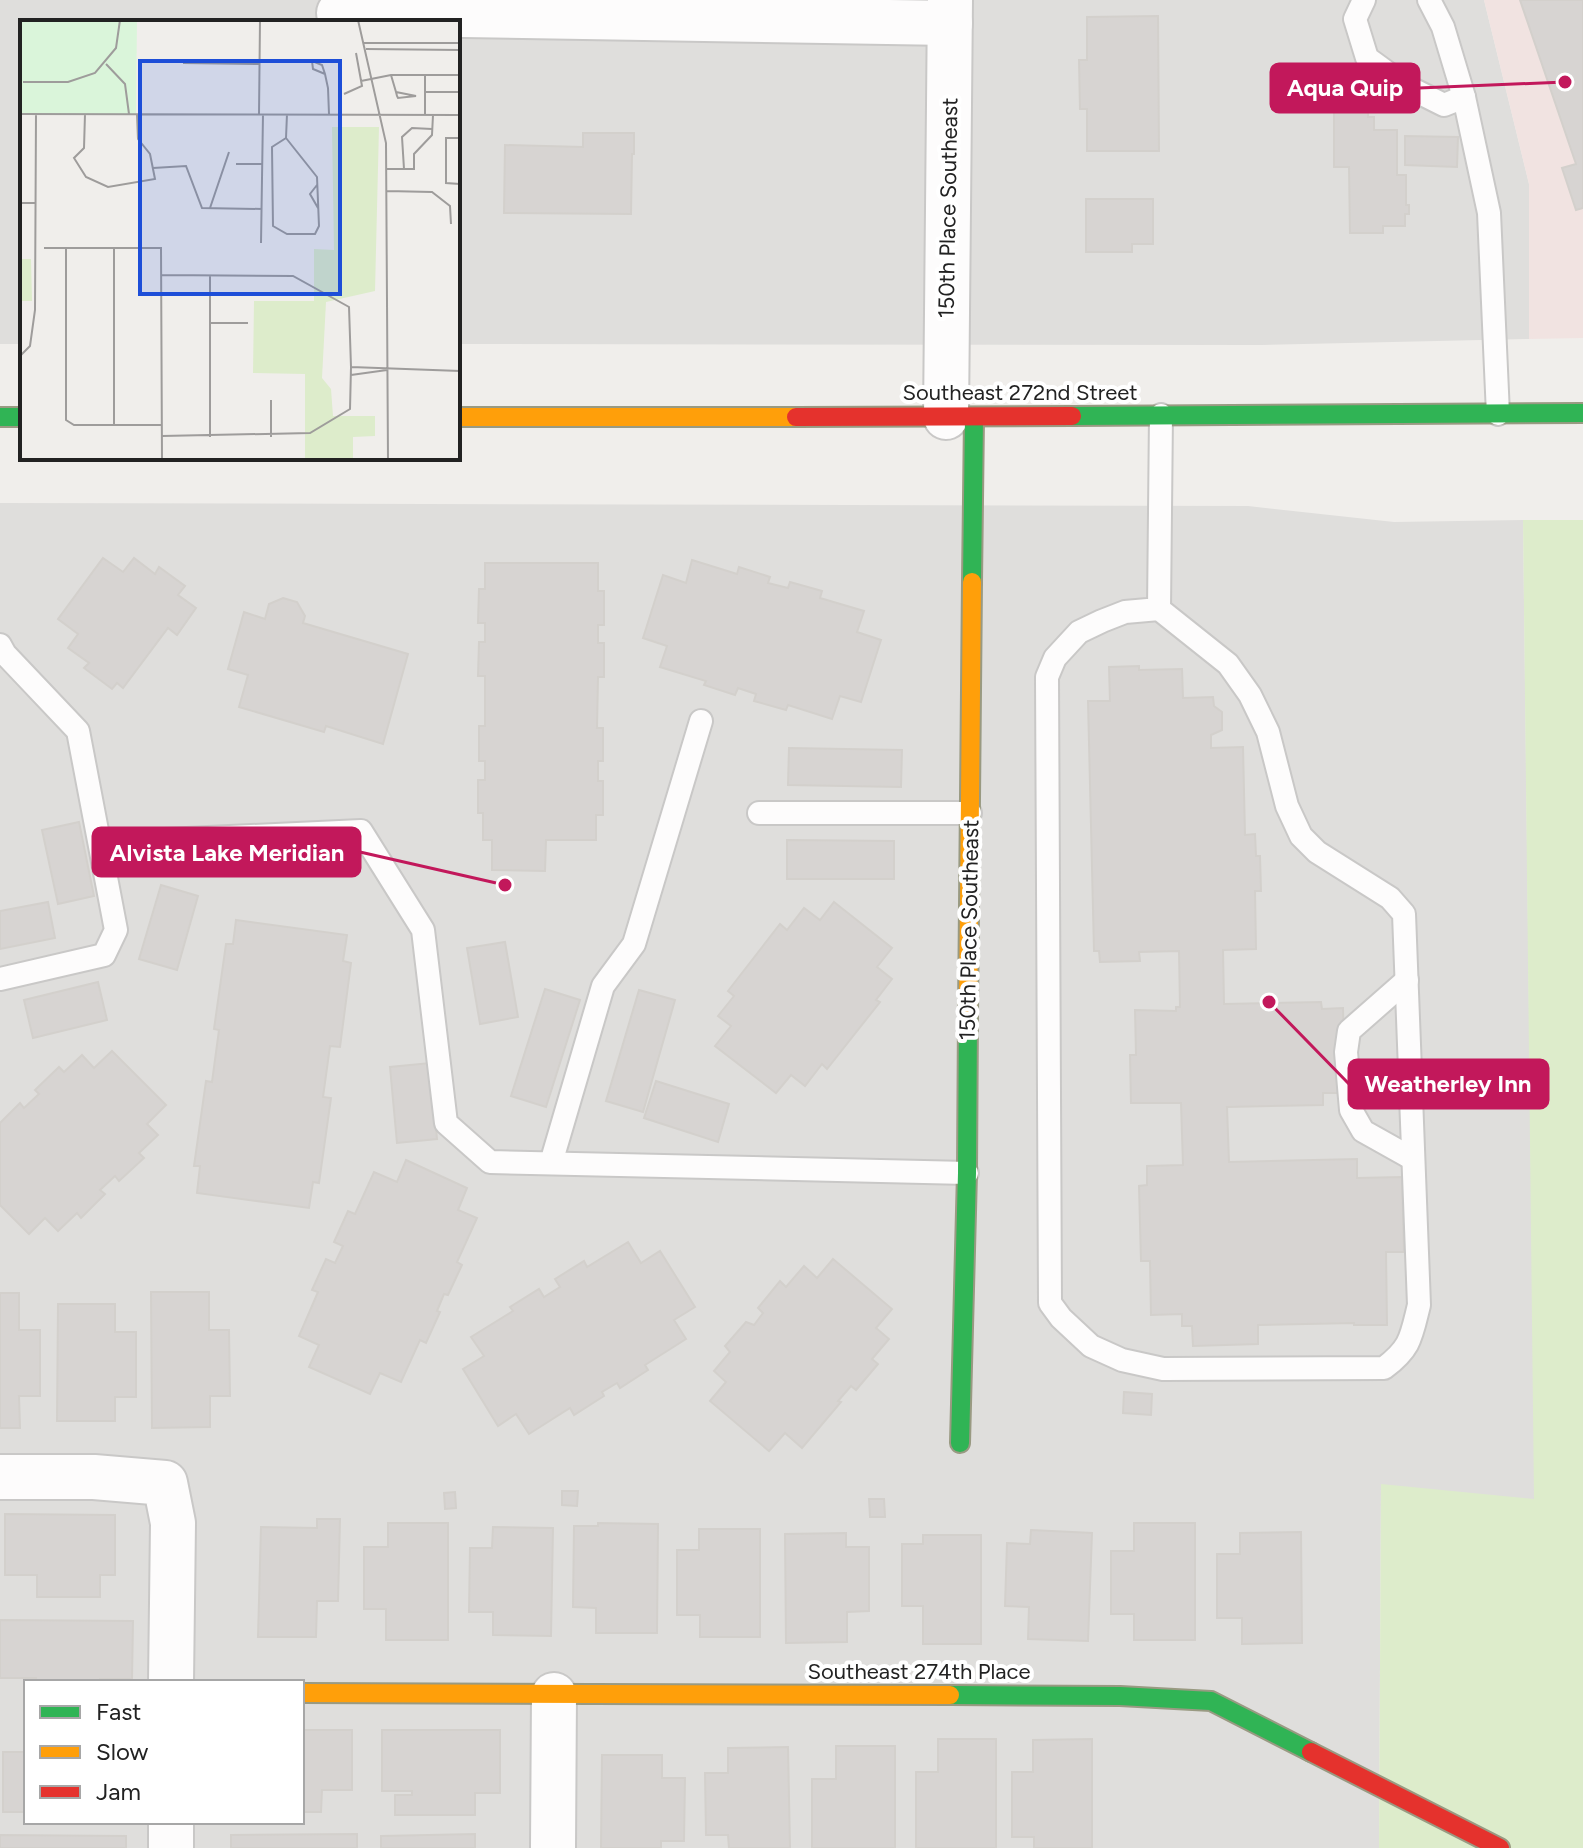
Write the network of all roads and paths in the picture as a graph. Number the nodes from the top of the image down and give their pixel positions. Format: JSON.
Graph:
{"nodes":[{"id":1,"x":1364,"y":0,"type":"edge"},
{"id":2,"x":1429,"y":0,"type":"edge"},
{"id":3,"x":950,"y":11,"type":"edge"},
{"id":4,"x":339,"y":13,"type":"dead end"},
{"id":5,"x":1464,"y":97,"type":"junction"},
{"id":6,"x":1583,"y":413,"type":"edge"},
{"id":7,"x":1498,"y":414,"type":"junction"},
{"id":8,"x":1161,"y":415,"type":"junction"},
{"id":9,"x":460,"y":417,"type":"edge"},
{"id":10,"x":960,"y":417,"type":"junction"},
{"id":11,"x":1159,"y":609,"type":"junction"},
{"id":12,"x":0,"y":645,"type":"edge"},
{"id":13,"x":701,"y":721,"type":"dead end"},
{"id":14,"x":759,"y":813,"type":"dead end"},
{"id":15,"x":970,"y":813,"type":"junction"},
{"id":16,"x":100,"y":843,"type":"junction"},
{"id":17,"x":0,"y":979,"type":"edge"},
{"id":18,"x":1407,"y":980,"type":"junction"},
{"id":19,"x":1413,"y":1159,"type":"junction"},
{"id":20,"x":551,"y":1163,"type":"junction"},
{"id":21,"x":967,"y":1173,"type":"junction"},
{"id":22,"x":960,"y":1443,"type":"dead end"},
{"id":23,"x":0,"y":1477,"type":"edge"},
{"id":24,"x":171,"y":1680,"type":"edge"},
{"id":25,"x":304,"y":1693,"type":"edge"},
{"id":26,"x":554,"y":1695,"type":"junction"},
{"id":27,"x":171,"y":1824,"type":"edge"},
{"id":28,"x":171,"y":1848,"type":"edge"},
{"id":29,"x":553,"y":1848,"type":"edge"},
{"id":30,"x":1500,"y":1848,"type":"edge"}],
"edges":[{"from":1,"to":5,"type":"lane"},
{"from":2,"to":5,"type":"lane"},
{"from":3,"to":4,"type":"street"},
{"from":3,"to":10,"type":"street","name":"150th Place Southeast"},
{"from":5,"to":7,"type":"lane"},
{"from":6,"to":7,"type":"street","name":"Southeast 272nd Street"},
{"from":7,"to":8,"type":"street","name":"Southeast 272nd Street"},
{"from":8,"to":10,"type":"street","name":"Southeast 272nd Street"},
{"from":8,"to":11,"type":"lane"},
{"from":9,"to":10,"type":"street","name":"Southeast 272nd Street"},
{"from":10,"to":15,"type":"street","name":"150th Place Southeast"},
{"from":11,"to":18,"type":"lane"},
{"from":11,"to":19,"type":"lane"},
{"from":12,"to":16,"type":"lane"},
{"from":13,"to":20,"type":"lane"},
{"from":14,"to":15,"type":"lane"},
{"from":15,"to":21,"type":"street","name":"150th Place Southeast"},
{"from":16,"to":17,"type":"lane"},
{"from":16,"to":20,"type":"lane"},
{"from":18,"to":19,"type":"lane"},
{"from":18,"to":19,"type":"lane"},
{"from":20,"to":21,"type":"lane"},
{"from":21,"to":22,"type":"street","name":"150th Place Southeast"},
{"from":23,"to":24,"type":"street"},
{"from":25,"to":26,"type":"street","name":"Southeast 274th Place"},
{"from":26,"to":29,"type":"street"},
{"from":26,"to":30,"type":"street","name":"Southeast 274th Place"},
{"from":27,"to":28,"type":"street"}]}
